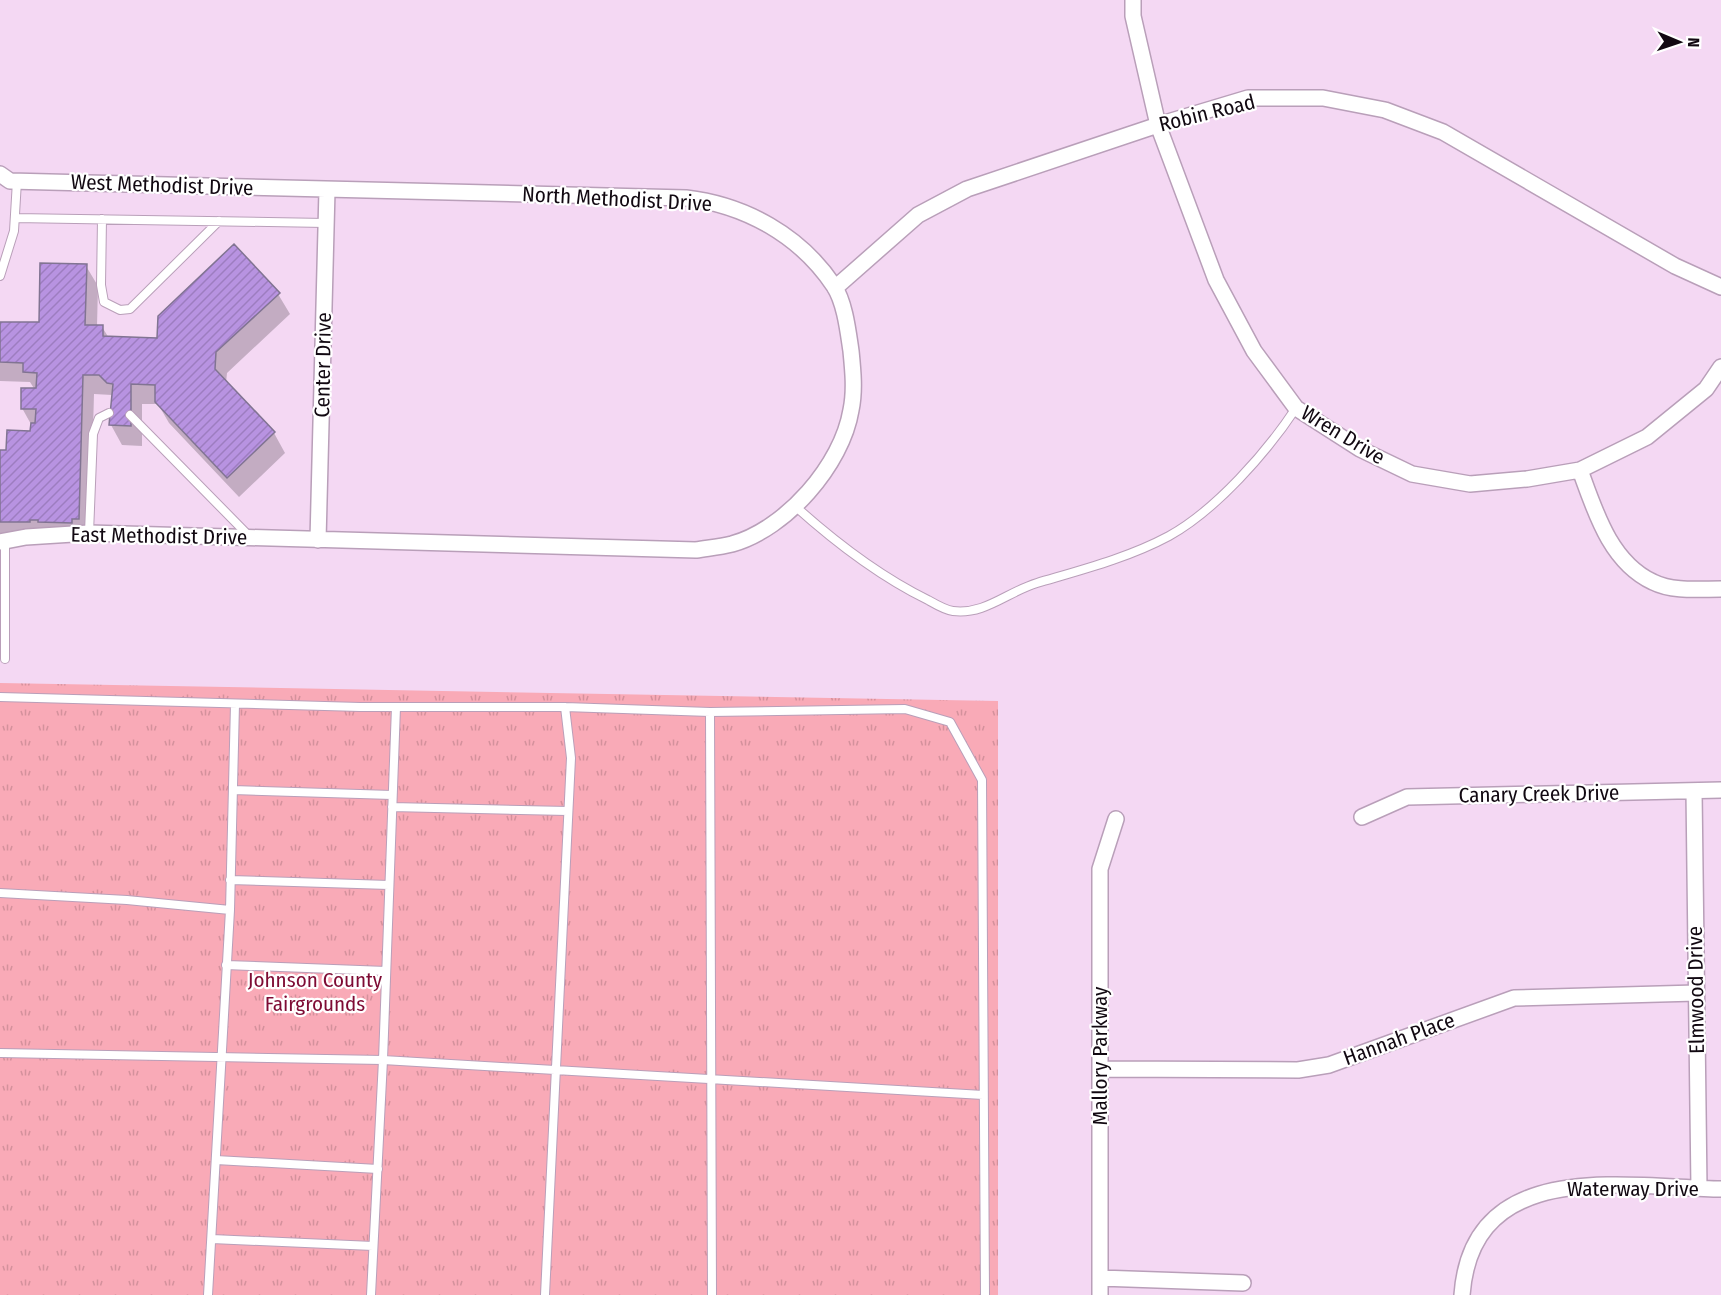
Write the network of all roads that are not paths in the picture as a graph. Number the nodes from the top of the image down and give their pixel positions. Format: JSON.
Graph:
{"nodes":[{"id":1,"x":1133,"y":0,"type":"edge"},
{"id":2,"x":1158,"y":125,"type":"junction"},
{"id":3,"x":0,"y":174,"type":"edge"},
{"id":4,"x":17,"y":181,"type":"junction"},
{"id":5,"x":327,"y":190,"type":"junction"},
{"id":6,"x":15,"y":218,"type":"junction"},
{"id":7,"x":102,"y":219,"type":"junction"},
{"id":8,"x":219,"y":221,"type":"junction"},
{"id":9,"x":326,"y":223,"type":"junction"},
{"id":10,"x":0,"y":276,"type":"edge"},
{"id":11,"x":1721,"y":287,"type":"edge"},
{"id":12,"x":835,"y":288,"type":"junction"},
{"id":13,"x":1721,"y":367,"type":"edge"},
{"id":14,"x":1296,"y":408,"type":"junction"},
{"id":15,"x":109,"y":413,"type":"dead end"},
{"id":16,"x":130,"y":415,"type":"dead end"},
{"id":17,"x":1580,"y":470,"type":"junction"},
{"id":18,"x":795,"y":506,"type":"junction"},
{"id":19,"x":89,"y":533,"type":"junction"},
{"id":20,"x":251,"y":538,"type":"junction"},
{"id":21,"x":318,"y":540,"type":"junction"},
{"id":22,"x":2,"y":542,"type":"edge"},
{"id":23,"x":1721,"y":589,"type":"edge"},
{"id":24,"x":5,"y":659,"type":"dead end"},
{"id":25,"x":0,"y":698,"type":"edge"},
{"id":26,"x":235,"y":704,"type":"junction"},
{"id":27,"x":396,"y":707,"type":"junction"},
{"id":28,"x":565,"y":707,"type":"junction"},
{"id":29,"x":710,"y":712,"type":"junction"},
{"id":30,"x":233,"y":790,"type":"junction"},
{"id":31,"x":1721,"y":790,"type":"edge"},
{"id":32,"x":1694,"y":791,"type":"junction"},
{"id":33,"x":393,"y":795,"type":"junction"},
{"id":34,"x":392,"y":807,"type":"junction"},
{"id":35,"x":568,"y":811,"type":"junction"},
{"id":36,"x":1362,"y":817,"type":"dead end"},
{"id":37,"x":1116,"y":819,"type":"dead end"},
{"id":38,"x":230,"y":880,"type":"junction"},
{"id":39,"x":389,"y":885,"type":"junction"},
{"id":40,"x":0,"y":894,"type":"edge"},
{"id":41,"x":230,"y":910,"type":"junction"},
{"id":42,"x":226,"y":965,"type":"junction"},
{"id":43,"x":386,"y":971,"type":"junction"},
{"id":44,"x":1696,"y":993,"type":"junction"},
{"id":45,"x":0,"y":1053,"type":"edge"},
{"id":46,"x":221,"y":1058,"type":"junction"},
{"id":47,"x":383,"y":1059,"type":"junction"},
{"id":48,"x":556,"y":1069,"type":"junction"},
{"id":49,"x":1100,"y":1069,"type":"junction"},
{"id":50,"x":711,"y":1077,"type":"junction"},
{"id":51,"x":983,"y":1095,"type":"junction"},
{"id":52,"x":216,"y":1160,"type":"junction"},
{"id":53,"x":378,"y":1169,"type":"junction"},
{"id":54,"x":1699,"y":1188,"type":"junction"},
{"id":55,"x":1721,"y":1189,"type":"edge"},
{"id":56,"x":212,"y":1239,"type":"junction"},
{"id":57,"x":373,"y":1246,"type":"junction"},
{"id":58,"x":1100,"y":1278,"type":"junction"},
{"id":59,"x":1243,"y":1283,"type":"dead end"},
{"id":60,"x":208,"y":1295,"type":"edge"},
{"id":61,"x":371,"y":1295,"type":"edge"},
{"id":62,"x":545,"y":1295,"type":"edge"},
{"id":63,"x":712,"y":1295,"type":"edge"},
{"id":64,"x":985,"y":1295,"type":"edge"},
{"id":65,"x":1100,"y":1295,"type":"edge"},
{"id":66,"x":1462,"y":1295,"type":"edge"}],
"edges":[{"from":1,"to":2,"type":"street","name":"Wren Drive"},
{"from":2,"to":11,"type":"street","name":"Robin Road"},
{"from":2,"to":12,"type":"street","name":"Robin Road"},
{"from":2,"to":14,"type":"street","name":"Wren Drive"},
{"from":3,"to":4,"type":"street","name":"West Methodist Drive"},
{"from":4,"to":5,"type":"street","name":"West Methodist Drive"},
{"from":4,"to":6,"type":"lane"},
{"from":5,"to":9,"type":"street","name":"Center Drive"},
{"from":5,"to":12,"type":"street","name":"North Methodist Drive"},
{"from":6,"to":7,"type":"lane"},
{"from":6,"to":10,"type":"lane"},
{"from":7,"to":8,"type":"lane"},
{"from":7,"to":8,"type":"lane"},
{"from":8,"to":9,"type":"lane"},
{"from":9,"to":21,"type":"street","name":"Center Drive"},
{"from":12,"to":18,"type":"street","name":"North Methodist Drive"},
{"from":13,"to":17,"type":"street","name":"Wren Drive"},
{"from":14,"to":17,"type":"street","name":"Wren Drive"},
{"from":14,"to":18,"type":"lane"},
{"from":15,"to":19,"type":"lane"},
{"from":16,"to":20,"type":"lane"},
{"from":17,"to":23,"type":"street"},
{"from":18,"to":21,"type":"street","name":"North Methodist Drive"},
{"from":19,"to":20,"type":"street","name":"East Methodist Drive"},
{"from":19,"to":22,"type":"street","name":"East Methodist Drive"},
{"from":20,"to":21,"type":"street","name":"East Methodist Drive"},
{"from":22,"to":24,"type":"lane"},
{"from":25,"to":26,"type":"lane"},
{"from":26,"to":27,"type":"lane"},
{"from":26,"to":30,"type":"lane"},
{"from":27,"to":28,"type":"lane"},
{"from":27,"to":33,"type":"lane"},
{"from":28,"to":29,"type":"lane"},
{"from":28,"to":35,"type":"lane"},
{"from":29,"to":50,"type":"lane"},
{"from":29,"to":51,"type":"lane"},
{"from":30,"to":33,"type":"lane"},
{"from":30,"to":38,"type":"lane"},
{"from":31,"to":32,"type":"street","name":"Canary Creek Drive"},
{"from":32,"to":36,"type":"street","name":"Canary Creek Drive"},
{"from":32,"to":44,"type":"street","name":"Elmwood Drive"},
{"from":33,"to":34,"type":"lane"},
{"from":34,"to":35,"type":"lane"},
{"from":34,"to":39,"type":"lane"},
{"from":35,"to":48,"type":"lane"},
{"from":37,"to":49,"type":"street","name":"Mallory Parkway"},
{"from":38,"to":39,"type":"lane"},
{"from":38,"to":41,"type":"lane"},
{"from":39,"to":43,"type":"lane"},
{"from":40,"to":41,"type":"lane"},
{"from":41,"to":42,"type":"lane"},
{"from":42,"to":43,"type":"lane"},
{"from":42,"to":46,"type":"lane"},
{"from":43,"to":47,"type":"lane"},
{"from":44,"to":49,"type":"street","name":"Hannah Place"},
{"from":44,"to":54,"type":"street","name":"Elmwood Drive"},
{"from":45,"to":46,"type":"lane"},
{"from":46,"to":47,"type":"lane"},
{"from":46,"to":52,"type":"lane"},
{"from":47,"to":48,"type":"lane"},
{"from":47,"to":53,"type":"lane"},
{"from":48,"to":50,"type":"lane"},
{"from":48,"to":62,"type":"lane"},
{"from":49,"to":58,"type":"street","name":"Mallory Parkway"},
{"from":50,"to":51,"type":"lane"},
{"from":50,"to":63,"type":"lane"},
{"from":51,"to":64,"type":"lane"},
{"from":52,"to":53,"type":"lane"},
{"from":52,"to":56,"type":"lane"},
{"from":53,"to":57,"type":"lane"},
{"from":54,"to":55,"type":"street","name":"Waterway Drive"},
{"from":54,"to":66,"type":"street","name":"Waterway Drive"},
{"from":56,"to":57,"type":"lane"},
{"from":56,"to":60,"type":"lane"},
{"from":57,"to":61,"type":"lane"},
{"from":58,"to":59,"type":"street"},
{"from":58,"to":65,"type":"street","name":"Mallory Parkway"}]}
